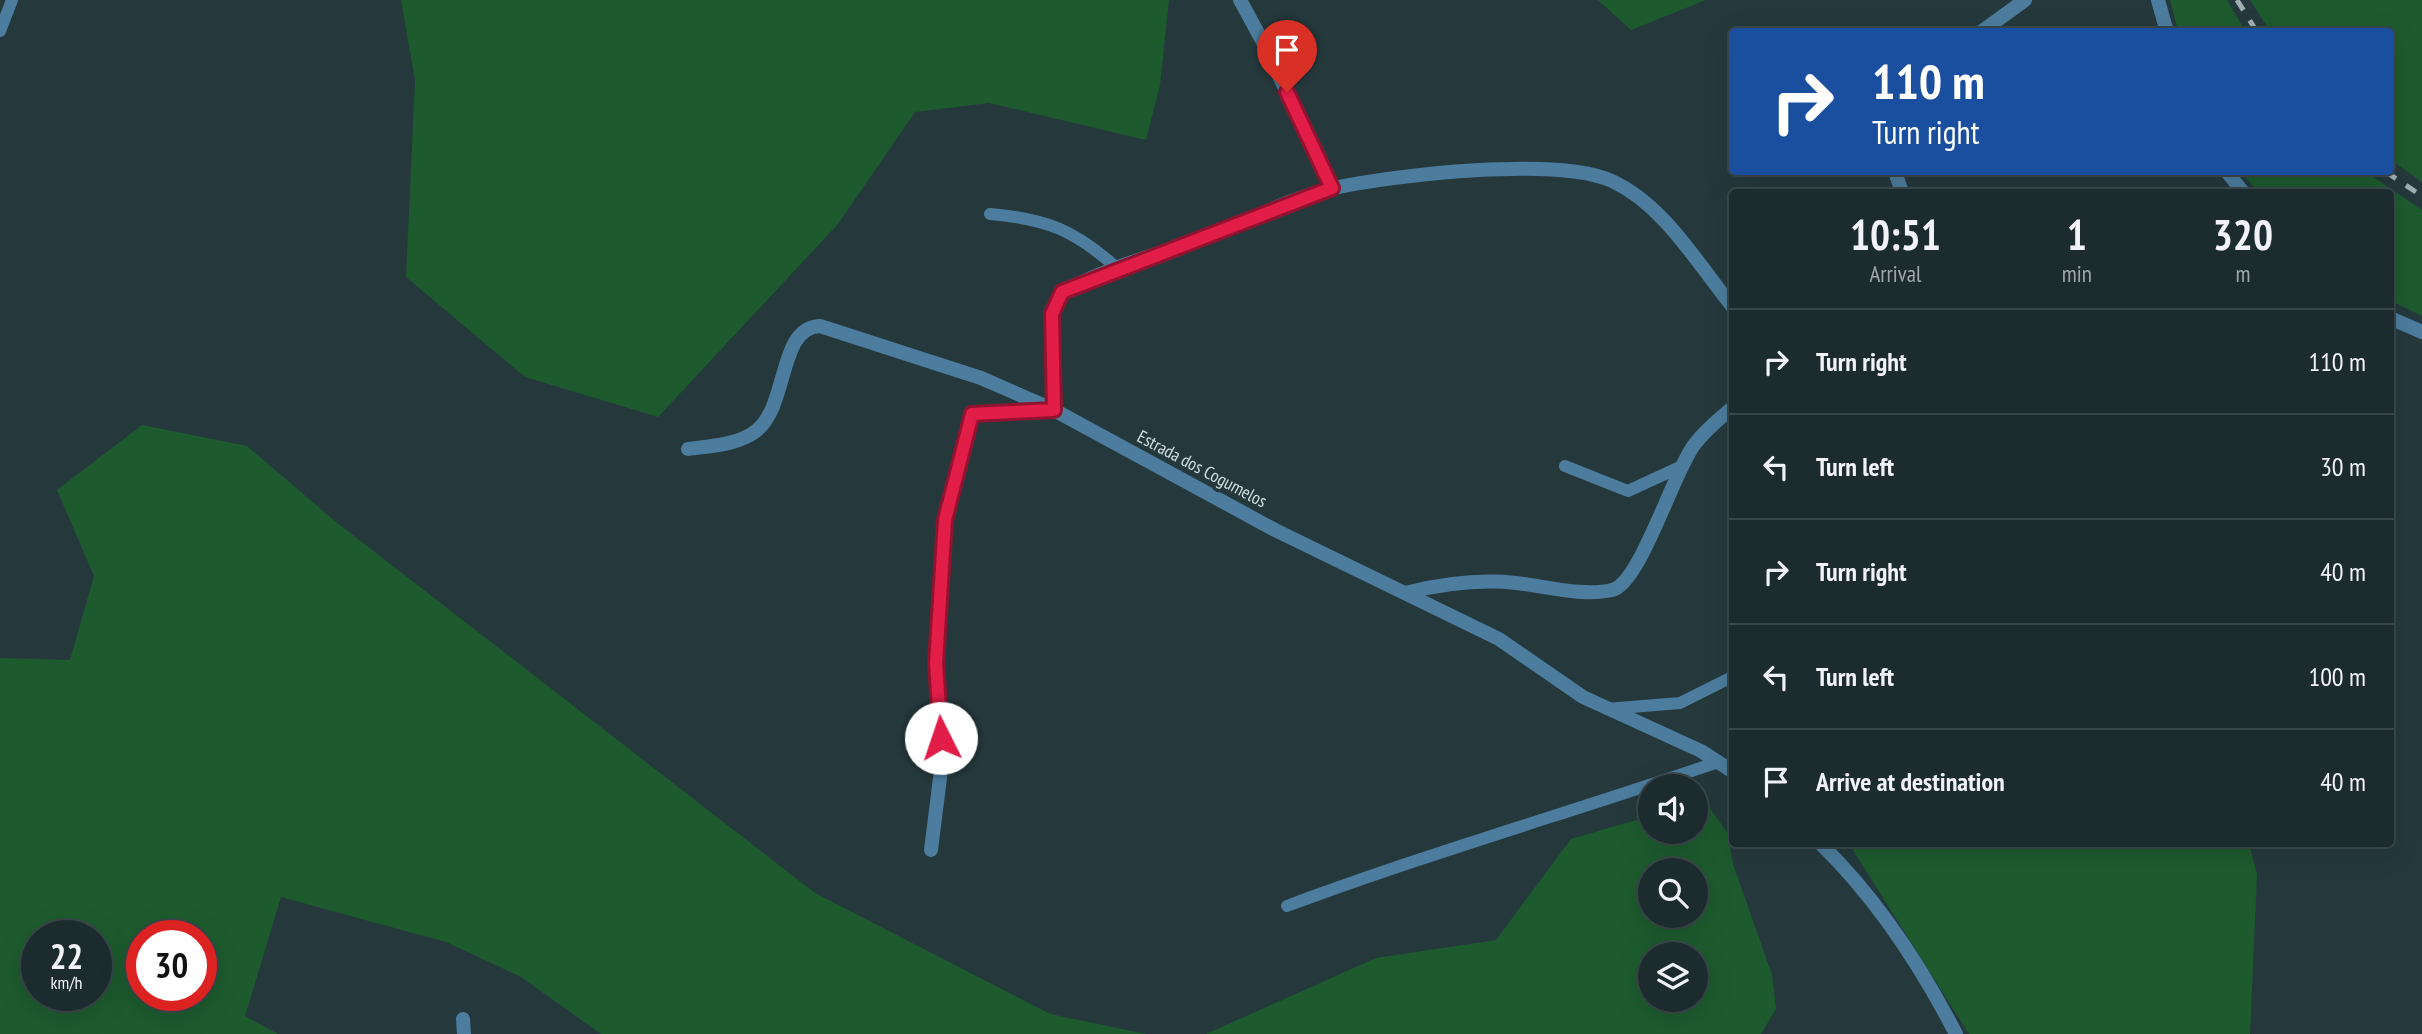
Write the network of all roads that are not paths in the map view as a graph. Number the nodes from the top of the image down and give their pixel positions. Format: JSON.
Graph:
{"nodes":[{"id":1,"x":12,"y":0,"type":"edge"},
{"id":2,"x":1240,"y":0,"type":"edge"},
{"id":3,"x":2025,"y":0,"type":"edge"},
{"id":4,"x":2158,"y":0,"type":"edge"},
{"id":5,"x":1986,"y":28,"type":"edge"},
{"id":6,"x":2166,"y":28,"type":"edge"},
{"id":7,"x":0,"y":31,"type":"edge"},
{"id":8,"x":2229,"y":175,"type":"edge"},
{"id":9,"x":1332,"y":188,"type":"junction"},
{"id":10,"x":2241,"y":189,"type":"edge"},
{"id":11,"x":990,"y":214,"type":"dead end"},
{"id":12,"x":1118,"y":269,"type":"junction"},
{"id":13,"x":1729,"y":302,"type":"edge"},
{"id":14,"x":2394,"y":320,"type":"edge"},
{"id":15,"x":2422,"y":332,"type":"edge"},
{"id":16,"x":1054,"y":410,"type":"junction"},
{"id":17,"x":1729,"y":411,"type":"edge"},
{"id":18,"x":688,"y":449,"type":"dead end"},
{"id":19,"x":1565,"y":466,"type":"dead end"},
{"id":20,"x":1680,"y":467,"type":"junction"},
{"id":21,"x":1405,"y":593,"type":"junction"},
{"id":22,"x":1729,"y":678,"type":"edge"},
{"id":23,"x":1606,"y":709,"type":"junction"},
{"id":24,"x":1718,"y":762,"type":"junction"},
{"id":25,"x":1729,"y":769,"type":"edge"},
{"id":26,"x":1824,"y":847,"type":"edge"},
{"id":27,"x":931,"y":850,"type":"dead end"},
{"id":28,"x":1287,"y":906,"type":"dead end"},
{"id":29,"x":1956,"y":1034,"type":"edge"}],
"edges":[{"from":1,"to":7,"type":"lane"},
{"from":2,"to":9,"type":"street"},
{"from":3,"to":5,"type":"street"},
{"from":4,"to":6,"type":"street"},
{"from":8,"to":10,"type":"street"},
{"from":9,"to":12,"type":"street"},
{"from":9,"to":13,"type":"street"},
{"from":11,"to":12,"type":"lane"},
{"from":12,"to":16,"type":"street"},
{"from":14,"to":15,"type":"street"},
{"from":16,"to":18,"type":"street","name":"Estrada dos Cogumelos"},
{"from":16,"to":21,"type":"street","name":"Estrada dos Cogumelos"},
{"from":16,"to":27,"type":"street"},
{"from":17,"to":20,"type":"street"},
{"from":19,"to":20,"type":"lane"},
{"from":20,"to":21,"type":"street"},
{"from":21,"to":23,"type":"street","name":"Estrada dos Cogumelos"},
{"from":22,"to":23,"type":"lane"},
{"from":23,"to":24,"type":"street","name":"Estrada dos Cogumelos"},
{"from":24,"to":25,"type":"street","name":"Estrada dos Cogumelos"},
{"from":24,"to":28,"type":"lane"},
{"from":26,"to":29,"type":"street"}]}
